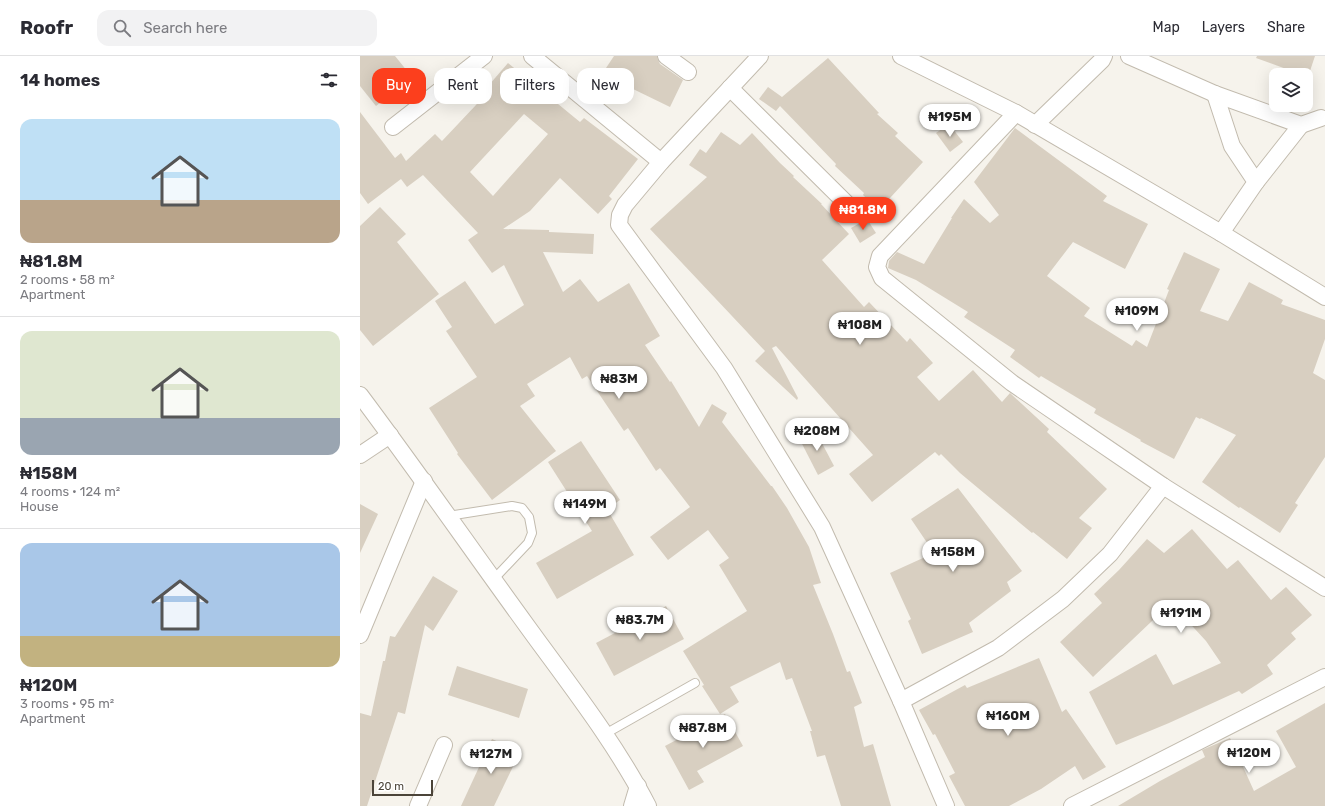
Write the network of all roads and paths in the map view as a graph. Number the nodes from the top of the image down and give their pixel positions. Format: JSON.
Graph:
{"nodes":[{"id":1,"x":484,"y":56,"type":"edge"},
{"id":2,"x":532,"y":56,"type":"edge"},
{"id":3,"x":666,"y":56,"type":"edge"},
{"id":4,"x":760,"y":56,"type":"edge"},
{"id":5,"x":901,"y":56,"type":"edge"},
{"id":6,"x":1104,"y":56,"type":"edge"},
{"id":7,"x":1129,"y":56,"type":"edge"},
{"id":8,"x":688,"y":72,"type":"dead end"},
{"id":9,"x":730,"y":88,"type":"junction"},
{"id":10,"x":1214,"y":94,"type":"junction"},
{"id":11,"x":1016,"y":113,"type":"junction"},
{"id":12,"x":1324,"y":119,"type":"edge"},
{"id":13,"x":1035,"y":125,"type":"junction"},
{"id":14,"x":1301,"y":125,"type":"junction"},
{"id":15,"x":392,"y":127,"type":"dead end"},
{"id":16,"x":661,"y":162,"type":"junction"},
{"id":17,"x":1256,"y":182,"type":"junction"},
{"id":18,"x":852,"y":209,"type":"dead end"},
{"id":19,"x":1220,"y":232,"type":"junction"},
{"id":20,"x":1325,"y":297,"type":"edge"},
{"id":21,"x":360,"y":395,"type":"edge"},
{"id":22,"x":390,"y":435,"type":"junction"},
{"id":23,"x":360,"y":455,"type":"edge"},
{"id":24,"x":424,"y":481,"type":"junction"},
{"id":25,"x":1163,"y":486,"type":"junction"},
{"id":26,"x":448,"y":516,"type":"junction"},
{"id":27,"x":493,"y":580,"type":"junction"},
{"id":28,"x":1325,"y":588,"type":"edge"},
{"id":29,"x":360,"y":634,"type":"edge"},
{"id":30,"x":1325,"y":677,"type":"edge"},
{"id":31,"x":695,"y":683,"type":"dead end"},
{"id":32,"x":901,"y":701,"type":"junction"},
{"id":33,"x":605,"y":734,"type":"junction"},
{"id":34,"x":444,"y":745,"type":"dead end"},
{"id":35,"x":638,"y":786,"type":"junction"},
{"id":36,"x":418,"y":806,"type":"edge"},
{"id":37,"x":632,"y":806,"type":"edge"},
{"id":38,"x":648,"y":806,"type":"edge"},
{"id":39,"x":946,"y":806,"type":"edge"},
{"id":40,"x":1072,"y":806,"type":"edge"}],
"edges":[{"from":1,"to":15,"type":"street"},
{"from":2,"to":16,"type":"street"},
{"from":3,"to":8,"type":"street"},
{"from":4,"to":9,"type":"street"},
{"from":5,"to":11,"type":"street"},
{"from":6,"to":13,"type":"street"},
{"from":7,"to":10,"type":"street"},
{"from":9,"to":16,"type":"street"},
{"from":9,"to":18,"type":"street"},
{"from":10,"to":14,"type":"street"},
{"from":10,"to":17,"type":"street"},
{"from":11,"to":13,"type":"street"},
{"from":11,"to":25,"type":"street"},
{"from":12,"to":14,"type":"street"},
{"from":13,"to":19,"type":"street"},
{"from":14,"to":17,"type":"street"},
{"from":16,"to":32,"type":"street"},
{"from":17,"to":19,"type":"street"},
{"from":19,"to":20,"type":"street"},
{"from":21,"to":22,"type":"street"},
{"from":22,"to":23,"type":"street"},
{"from":22,"to":24,"type":"street"},
{"from":24,"to":26,"type":"street"},
{"from":24,"to":29,"type":"street"},
{"from":25,"to":28,"type":"street"},
{"from":25,"to":32,"type":"street"},
{"from":26,"to":27,"type":"street"},
{"from":26,"to":27,"type":"lane"},
{"from":27,"to":33,"type":"street"},
{"from":30,"to":40,"type":"street"},
{"from":31,"to":33,"type":"lane"},
{"from":32,"to":39,"type":"street"},
{"from":33,"to":35,"type":"street"},
{"from":34,"to":36,"type":"street"},
{"from":35,"to":37,"type":"street"},
{"from":35,"to":38,"type":"street"}]}
